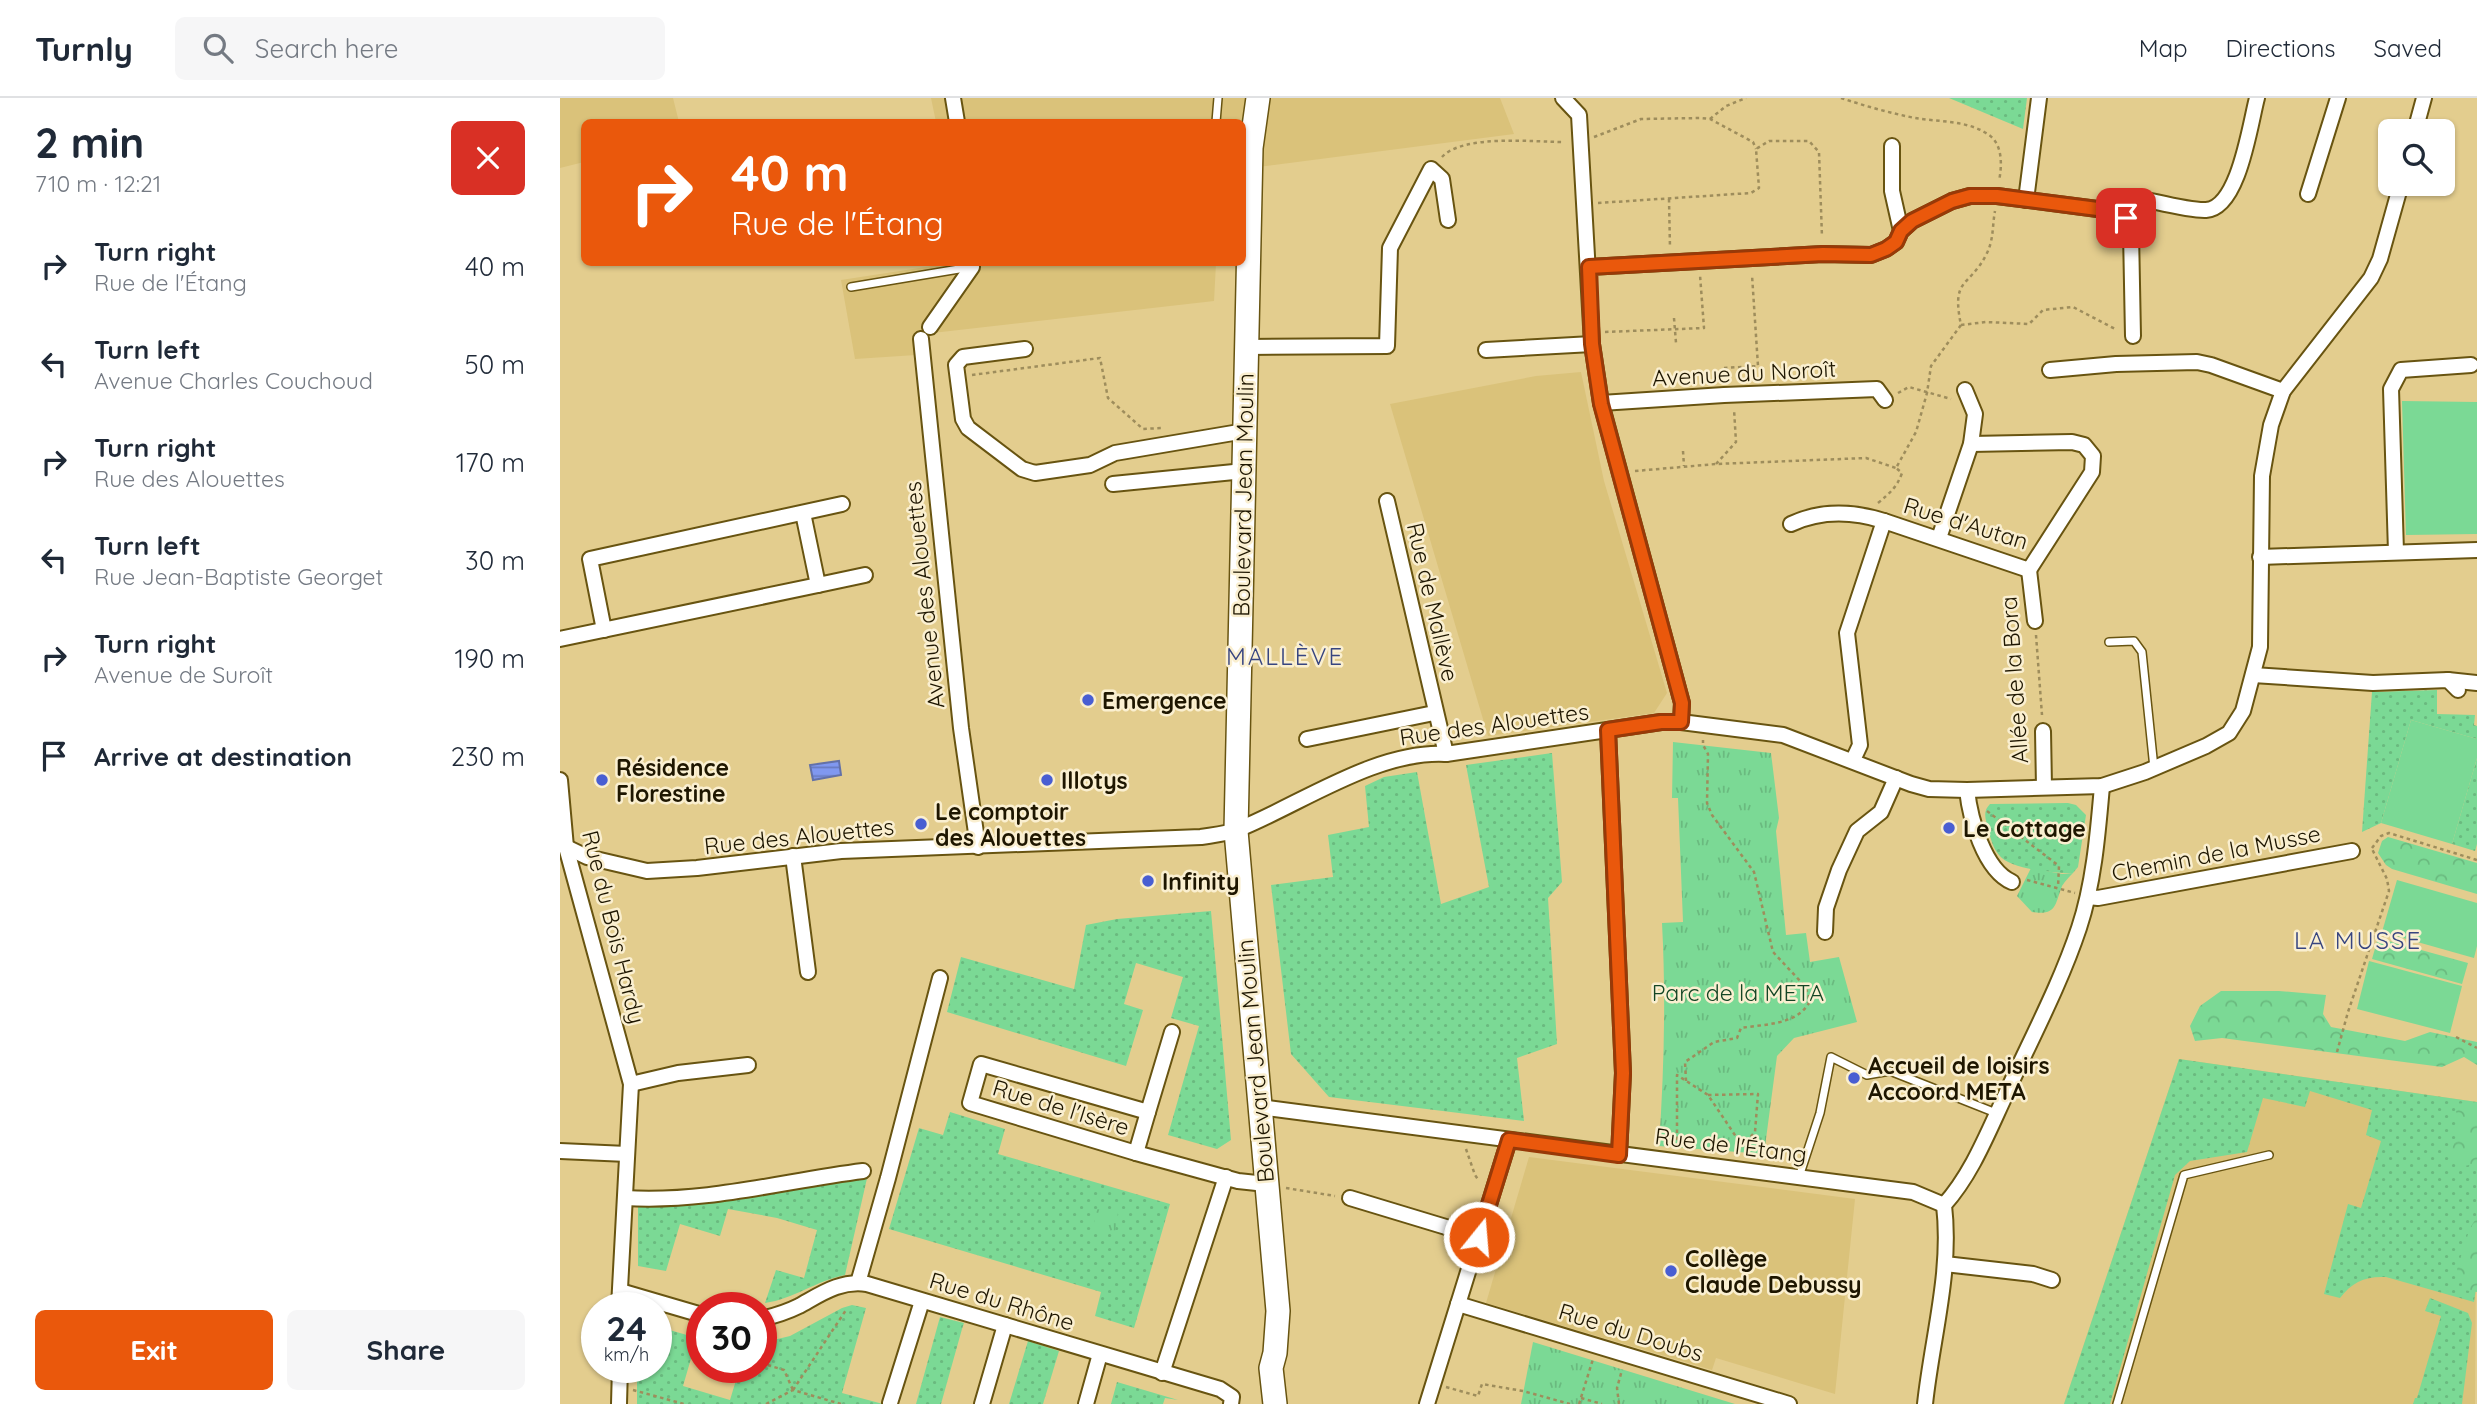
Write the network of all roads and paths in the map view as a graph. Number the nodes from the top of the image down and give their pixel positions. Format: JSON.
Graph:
{"nodes":[{"id":1,"x":953,"y":98,"type":"edge"},
{"id":2,"x":1218,"y":98,"type":"edge"},
{"id":3,"x":1258,"y":98,"type":"edge"},
{"id":4,"x":1563,"y":98,"type":"edge"},
{"id":5,"x":1746,"y":98,"type":"edge"},
{"id":6,"x":1841,"y":98,"type":"edge"},
{"id":7,"x":2039,"y":98,"type":"edge"},
{"id":8,"x":2257,"y":98,"type":"edge"},
{"id":9,"x":2338,"y":98,"type":"edge"},
{"id":10,"x":2424,"y":98,"type":"edge"},
{"id":11,"x":1710,"y":118,"type":"junction"},
{"id":12,"x":956,"y":119,"type":"edge"},
{"id":13,"x":1216,"y":119,"type":"edge"},
{"id":14,"x":2418,"y":119,"type":"edge"},
{"id":15,"x":1582,"y":141,"type":"junction"},
{"id":16,"x":1892,"y":146,"type":"dead end"},
{"id":17,"x":1247,"y":148,"type":"edge"},
{"id":18,"x":1756,"y":149,"type":"junction"},
{"id":19,"x":1431,"y":169,"type":"junction"},
{"id":20,"x":2308,"y":194,"type":"dead end"},
{"id":21,"x":1997,"y":196,"type":"junction"},
{"id":22,"x":2398,"y":196,"type":"edge"},
{"id":23,"x":2137,"y":198,"type":"dead end"},
{"id":24,"x":1669,"y":199,"type":"junction"},
{"id":25,"x":2026,"y":200,"type":"junction"},
{"id":26,"x":1584,"y":204,"type":"junction"},
{"id":27,"x":1448,"y":220,"type":"dead end"},
{"id":28,"x":1901,"y":231,"type":"junction"},
{"id":29,"x":1823,"y":254,"type":"junction"},
{"id":30,"x":1751,"y":258,"type":"junction"},
{"id":31,"x":1700,"y":261,"type":"junction"},
{"id":32,"x":1671,"y":263,"type":"junction"},
{"id":33,"x":966,"y":266,"type":"edge"},
{"id":34,"x":971,"y":266,"type":"edge"},
{"id":35,"x":1589,"y":267,"type":"junction"},
{"id":36,"x":851,"y":287,"type":"dead end"},
{"id":37,"x":1674,"y":318,"type":"dead end"},
{"id":38,"x":1961,"y":325,"type":"junction"},
{"id":39,"x":930,"y":327,"type":"dead end"},
{"id":40,"x":1675,"y":329,"type":"junction"},
{"id":41,"x":2133,"y":336,"type":"joint"},
{"id":42,"x":1592,"y":338,"type":"junction"},
{"id":43,"x":921,"y":339,"type":"dead end"},
{"id":44,"x":1676,"y":343,"type":"dead end"},
{"id":45,"x":1246,"y":347,"type":"junction"},
{"id":46,"x":1025,"y":349,"type":"dead end"},
{"id":47,"x":1486,"y":350,"type":"dead end"},
{"id":48,"x":2471,"y":365,"type":"dead end"},
{"id":49,"x":2050,"y":370,"type":"dead end"},
{"id":50,"x":958,"y":377,"type":"junction"},
{"id":51,"x":2283,"y":391,"type":"junction"},
{"id":52,"x":1927,"y":393,"type":"junction"},
{"id":53,"x":1729,"y":395,"type":"junction"},
{"id":54,"x":1966,"y":396,"type":"joint"},
{"id":55,"x":1885,"y":400,"type":"joint"},
{"id":56,"x":1601,"y":404,"type":"junction"},
{"id":57,"x":1244,"y":431,"type":"junction"},
{"id":58,"x":1189,"y":441,"type":"junction"},
{"id":59,"x":1970,"y":444,"type":"junction"},
{"id":60,"x":1683,"y":451,"type":"dead end"},
{"id":61,"x":1716,"y":464,"type":"junction"},
{"id":62,"x":1684,"y":467,"type":"junction"},
{"id":63,"x":1896,"y":468,"type":"junction"},
{"id":64,"x":1244,"y":471,"type":"junction"},
{"id":65,"x":1618,"y":472,"type":"junction"},
{"id":66,"x":1112,"y":484,"type":"dead end"},
{"id":67,"x":1387,"y":500,"type":"dead end"},
{"id":68,"x":842,"y":504,"type":"dead end"},
{"id":69,"x":803,"y":513,"type":"junction"},
{"id":70,"x":1869,"y":516,"type":"junction"},
{"id":71,"x":1884,"y":521,"type":"junction"},
{"id":72,"x":1791,"y":524,"type":"dead end"},
{"id":73,"x":1939,"y":538,"type":"junction"},
{"id":74,"x":2477,"y":550,"type":"edge"},
{"id":75,"x":2396,"y":552,"type":"junction"},
{"id":76,"x":2260,"y":557,"type":"junction"},
{"id":77,"x":2029,"y":569,"type":"junction"},
{"id":78,"x":865,"y":575,"type":"dead end"},
{"id":79,"x":818,"y":585,"type":"junction"},
{"id":80,"x":2035,"y":621,"type":"joint"},
{"id":81,"x":604,"y":630,"type":"junction"},
{"id":82,"x":560,"y":639,"type":"edge"},
{"id":83,"x":2109,"y":642,"type":"dead end"},
{"id":84,"x":2253,"y":675,"type":"junction"},
{"id":85,"x":2477,"y":683,"type":"edge"},
{"id":86,"x":1434,"y":713,"type":"junction"},
{"id":87,"x":1681,"y":722,"type":"junction"},
{"id":88,"x":1703,"y":725,"type":"junction"},
{"id":89,"x":1608,"y":730,"type":"junction"},
{"id":90,"x":2043,"y":731,"type":"joint"},
{"id":91,"x":1307,"y":739,"type":"dead end"},
{"id":92,"x":1446,"y":754,"type":"junction"},
{"id":93,"x":1853,"y":760,"type":"junction"},
{"id":94,"x":2154,"y":768,"type":"junction"},
{"id":95,"x":1896,"y":778,"type":"junction"},
{"id":96,"x":560,"y":780,"type":"edge"},
{"id":97,"x":2102,"y":786,"type":"junction"},
{"id":98,"x":2044,"y":787,"type":"junction"},
{"id":99,"x":1967,"y":790,"type":"junction"},
{"id":100,"x":1989,"y":811,"type":"dead end"},
{"id":101,"x":1236,"y":831,"type":"junction"},
{"id":102,"x":563,"y":845,"type":"edge"},
{"id":103,"x":978,"y":846,"type":"junction"},
{"id":104,"x":2352,"y":851,"type":"dead end"},
{"id":105,"x":793,"y":856,"type":"junction"},
{"id":106,"x":2477,"y":860,"type":"edge"},
{"id":107,"x":2012,"y":882,"type":"joint"},
{"id":108,"x":2058,"y":887,"type":"junction"},
{"id":109,"x":2088,"y":897,"type":"junction"},
{"id":110,"x":1825,"y":932,"type":"dead end"},
{"id":111,"x":808,"y":972,"type":"dead end"},
{"id":112,"x":940,"y":978,"type":"dead end"},
{"id":113,"x":1172,"y":1032,"type":"dead end"},
{"id":114,"x":2456,"y":1037,"type":"dead end"},
{"id":115,"x":2477,"y":1048,"type":"edge"},
{"id":116,"x":2337,"y":1052,"type":"dead end"},
{"id":117,"x":748,"y":1065,"type":"dead end"},
{"id":118,"x":1686,"y":1081,"type":"junction"},
{"id":119,"x":631,"y":1084,"type":"junction"},
{"id":120,"x":1707,"y":1095,"type":"junction"},
{"id":121,"x":1259,"y":1107,"type":"junction"},
{"id":122,"x":1148,"y":1112,"type":"junction"},
{"id":123,"x":1996,"y":1113,"type":"junction"},
{"id":124,"x":1509,"y":1140,"type":"junction"},
{"id":125,"x":1743,"y":1145,"type":"junction"},
{"id":126,"x":560,"y":1151,"type":"edge"},
{"id":127,"x":1136,"y":1153,"type":"junction"},
{"id":128,"x":627,"y":1154,"type":"junction"},
{"id":129,"x":1619,"y":1155,"type":"junction"},
{"id":130,"x":2269,"y":1155,"type":"dead end"},
{"id":131,"x":1676,"y":1161,"type":"junction"},
{"id":132,"x":1751,"y":1170,"type":"junction"},
{"id":133,"x":863,"y":1171,"type":"dead end"},
{"id":134,"x":1226,"y":1177,"type":"junction"},
{"id":135,"x":1799,"y":1177,"type":"junction"},
{"id":136,"x":1266,"y":1184,"type":"junction"},
{"id":137,"x":625,"y":1198,"type":"junction"},
{"id":138,"x":1350,"y":1198,"type":"joint"},
{"id":139,"x":1944,"y":1205,"type":"junction"},
{"id":140,"x":1479,"y":1237,"type":"junction"},
{"id":141,"x":1945,"y":1264,"type":"junction"},
{"id":142,"x":2052,"y":1280,"type":"dead end"},
{"id":143,"x":858,"y":1283,"type":"junction"},
{"id":144,"x":620,"y":1291,"type":"joint"},
{"id":145,"x":922,"y":1301,"type":"junction"},
{"id":146,"x":1458,"y":1304,"type":"junction"},
{"id":147,"x":686,"y":1310,"type":"edge"},
{"id":148,"x":846,"y":1310,"type":"dead end"},
{"id":149,"x":777,"y":1315,"type":"edge"},
{"id":150,"x":1005,"y":1325,"type":"junction"},
{"id":151,"x":1597,"y":1346,"type":"junction"},
{"id":152,"x":1100,"y":1354,"type":"junction"},
{"id":153,"x":1626,"y":1354,"type":"junction"},
{"id":154,"x":777,"y":1368,"type":"edge"},
{"id":155,"x":1163,"y":1373,"type":"junction"},
{"id":156,"x":1433,"y":1384,"type":"junction"},
{"id":157,"x":793,"y":1390,"type":"junction"},
{"id":158,"x":619,"y":1398,"type":"edge"},
{"id":159,"x":1581,"y":1398,"type":"junction"},
{"id":160,"x":1231,"y":1401,"type":"edge"},
{"id":161,"x":890,"y":1403,"type":"edge"},
{"id":162,"x":684,"y":1404,"type":"edge"},
{"id":163,"x":766,"y":1404,"type":"edge"},
{"id":164,"x":841,"y":1404,"type":"edge"},
{"id":165,"x":982,"y":1404,"type":"edge"},
{"id":166,"x":1086,"y":1404,"type":"edge"},
{"id":167,"x":1275,"y":1404,"type":"edge"},
{"id":168,"x":1427,"y":1404,"type":"edge"},
{"id":169,"x":1570,"y":1404,"type":"edge"},
{"id":170,"x":1579,"y":1404,"type":"edge"},
{"id":171,"x":1602,"y":1404,"type":"edge"},
{"id":172,"x":1619,"y":1404,"type":"edge"},
{"id":173,"x":1789,"y":1404,"type":"edge"},
{"id":174,"x":1925,"y":1404,"type":"edge"},
{"id":175,"x":2117,"y":1404,"type":"edge"}],
"edges":[{"from":1,"to":12,"type":"street"},
{"from":2,"to":13,"type":"lane"},
{"from":3,"to":17,"type":"main road","name":"Boulevard Jean Moulin"},
{"from":4,"to":15,"type":"street"},
{"from":5,"to":11,"type":"path"},
{"from":6,"to":21,"type":"path"},
{"from":7,"to":25,"type":"street"},
{"from":8,"to":23,"type":"street"},
{"from":9,"to":20,"type":"street"},
{"from":10,"to":14,"type":"street"},
{"from":11,"to":15,"type":"path"},
{"from":11,"to":18,"type":"path"},
{"from":15,"to":19,"type":"path"},
{"from":15,"to":26,"type":"street"},
{"from":16,"to":28,"type":"street"},
{"from":17,"to":45,"type":"main road","name":"Boulevard Jean Moulin"},
{"from":18,"to":24,"type":"path"},
{"from":18,"to":29,"type":"path"},
{"from":19,"to":27,"type":"street"},
{"from":19,"to":45,"type":"street"},
{"from":21,"to":25,"type":"street"},
{"from":21,"to":28,"type":"street"},
{"from":21,"to":38,"type":"path"},
{"from":22,"to":51,"type":"street","name":"Rue des Alouettes"},
{"from":24,"to":26,"type":"path"},
{"from":24,"to":32,"type":"path"},
{"from":25,"to":41,"type":"street"},
{"from":26,"to":35,"type":"street"},
{"from":28,"to":29,"type":"street"},
{"from":29,"to":30,"type":"street"},
{"from":30,"to":31,"type":"street"},
{"from":30,"to":53,"type":"path"},
{"from":31,"to":32,"type":"street"},
{"from":31,"to":40,"type":"path"},
{"from":32,"to":35,"type":"street"},
{"from":33,"to":36,"type":"lane"},
{"from":34,"to":39,"type":"street"},
{"from":35,"to":42,"type":"street"},
{"from":37,"to":40,"type":"path"},
{"from":38,"to":41,"type":"path"},
{"from":38,"to":52,"type":"path"},
{"from":40,"to":42,"type":"path"},
{"from":40,"to":44,"type":"path"},
{"from":42,"to":47,"type":"street"},
{"from":42,"to":56,"type":"street"},
{"from":43,"to":103,"type":"street","name":"Avenue des Alouettes"},
{"from":45,"to":57,"type":"main road","name":"Boulevard Jean Moulin"},
{"from":46,"to":50,"type":"street"},
{"from":48,"to":75,"type":"street"},
{"from":49,"to":51,"type":"street"},
{"from":50,"to":58,"type":"path"},
{"from":50,"to":58,"type":"street"},
{"from":51,"to":76,"type":"street","name":"Rue des Alouettes"},
{"from":52,"to":54,"type":"path"},
{"from":52,"to":55,"type":"path"},
{"from":52,"to":63,"type":"path"},
{"from":53,"to":55,"type":"street","name":"Avenue du Noroît"},
{"from":53,"to":56,"type":"street","name":"Avenue du Noroît"},
{"from":53,"to":61,"type":"path"},
{"from":54,"to":59,"type":"street"},
{"from":56,"to":65,"type":"street"},
{"from":57,"to":58,"type":"street"},
{"from":57,"to":64,"type":"main road","name":"Boulevard Jean Moulin"},
{"from":59,"to":73,"type":"street"},
{"from":59,"to":77,"type":"street","name":"Rue d'Autan"},
{"from":60,"to":62,"type":"path"},
{"from":61,"to":62,"type":"path"},
{"from":61,"to":63,"type":"path"},
{"from":62,"to":65,"type":"path"},
{"from":63,"to":70,"type":"path"},
{"from":64,"to":66,"type":"street"},
{"from":64,"to":101,"type":"main road","name":"Boulevard Jean Moulin"},
{"from":65,"to":87,"type":"street"},
{"from":67,"to":86,"type":"street","name":"Rue de Mallève"},
{"from":68,"to":69,"type":"street"},
{"from":69,"to":79,"type":"street"},
{"from":69,"to":81,"type":"street"},
{"from":70,"to":71,"type":"street","name":"Rue d'Autan"},
{"from":70,"to":72,"type":"street","name":"Rue d'Autan"},
{"from":71,"to":73,"type":"street","name":"Rue d'Autan"},
{"from":71,"to":93,"type":"street"},
{"from":73,"to":77,"type":"street","name":"Rue d'Autan"},
{"from":74,"to":75,"type":"street"},
{"from":75,"to":76,"type":"street"},
{"from":76,"to":84,"type":"street","name":"Rue des Alouettes"},
{"from":77,"to":80,"type":"street","name":"Allée de la Bora"},
{"from":78,"to":79,"type":"street"},
{"from":79,"to":81,"type":"street"},
{"from":80,"to":90,"type":"path","name":"Allée de la Bora"},
{"from":81,"to":82,"type":"street"},
{"from":83,"to":94,"type":"lane"},
{"from":84,"to":85,"type":"street"},
{"from":84,"to":94,"type":"street","name":"Rue des Alouettes"},
{"from":86,"to":91,"type":"street","name":"Rue de Mallève"},
{"from":86,"to":92,"type":"street","name":"Rue de Mallève"},
{"from":87,"to":88,"type":"street","name":"Rue des Alouettes"},
{"from":87,"to":89,"type":"street","name":"Rue des Alouettes"},
{"from":88,"to":93,"type":"street","name":"Rue des Alouettes"},
{"from":88,"to":118,"type":"path"},
{"from":89,"to":92,"type":"street","name":"Rue des Alouettes"},
{"from":89,"to":129,"type":"street"},
{"from":90,"to":98,"type":"street","name":"Allée de la Bora"},
{"from":92,"to":101,"type":"street","name":"Rue des Alouettes"},
{"from":93,"to":95,"type":"street","name":"Rue des Alouettes"},
{"from":94,"to":97,"type":"street","name":"Rue des Alouettes"},
{"from":95,"to":99,"type":"street","name":"Rue des Alouettes"},
{"from":95,"to":110,"type":"street"},
{"from":96,"to":102,"type":"street","name":"Rue du Bois Hardy"},
{"from":97,"to":98,"type":"street","name":"Rue des Alouettes"},
{"from":97,"to":109,"type":"street"},
{"from":98,"to":99,"type":"street","name":"Rue des Alouettes"},
{"from":99,"to":107,"type":"street"},
{"from":100,"to":108,"type":"path"},
{"from":101,"to":103,"type":"street","name":"Rue des Alouettes"},
{"from":101,"to":121,"type":"main road","name":"Boulevard Jean Moulin"},
{"from":102,"to":105,"type":"street","name":"Rue des Alouettes"},
{"from":102,"to":119,"type":"street","name":"Rue du Bois Hardy"},
{"from":103,"to":105,"type":"street","name":"Rue des Alouettes"},
{"from":104,"to":109,"type":"street","name":"Chemin de la Musse"},
{"from":105,"to":111,"type":"street"},
{"from":106,"to":116,"type":"path"},
{"from":107,"to":108,"type":"path"},
{"from":108,"to":109,"type":"path"},
{"from":109,"to":123,"type":"street"},
{"from":112,"to":143,"type":"street"},
{"from":113,"to":122,"type":"street","name":"Rue de l'Isère"},
{"from":114,"to":115,"type":"path"},
{"from":117,"to":119,"type":"street"},
{"from":118,"to":120,"type":"path"},
{"from":118,"to":131,"type":"path"},
{"from":119,"to":128,"type":"street","name":"Rue du Bois Hardy"},
{"from":120,"to":125,"type":"path"},
{"from":120,"to":125,"type":"path"},
{"from":121,"to":124,"type":"street","name":"Rue de l'Étang"},
{"from":121,"to":136,"type":"main road","name":"Boulevard Jean Moulin"},
{"from":122,"to":127,"type":"street"},
{"from":122,"to":127,"type":"street","name":"Rue de l'Isère"},
{"from":123,"to":135,"type":"lane"},
{"from":123,"to":139,"type":"street"},
{"from":124,"to":129,"type":"street","name":"Rue de l'Étang"},
{"from":124,"to":140,"type":"street"},
{"from":125,"to":132,"type":"path"},
{"from":126,"to":128,"type":"street"},
{"from":127,"to":134,"type":"street","name":"Rue de l'Isère"},
{"from":128,"to":137,"type":"street","name":"Rue du Bois Hardy"},
{"from":129,"to":131,"type":"street","name":"Rue de l'Étang"},
{"from":130,"to":175,"type":"lane"},
{"from":131,"to":132,"type":"street","name":"Rue de l'Étang"},
{"from":132,"to":135,"type":"street","name":"Rue de l'Étang"},
{"from":133,"to":137,"type":"street"},
{"from":134,"to":136,"type":"street","name":"Rue de l'Isère"},
{"from":134,"to":155,"type":"street"},
{"from":135,"to":139,"type":"street","name":"Rue de l'Étang"},
{"from":136,"to":138,"type":"path"},
{"from":136,"to":167,"type":"main road","name":"Boulevard Jean Moulin"},
{"from":137,"to":144,"type":"street","name":"Rue du Bois Hardy"},
{"from":138,"to":140,"type":"street"},
{"from":139,"to":141,"type":"street"},
{"from":140,"to":146,"type":"street"},
{"from":141,"to":142,"type":"street"},
{"from":141,"to":174,"type":"street"},
{"from":143,"to":145,"type":"street","name":"Rue du Rhône"},
{"from":143,"to":149,"type":"street"},
{"from":144,"to":147,"type":"street"},
{"from":145,"to":150,"type":"street","name":"Rue du Rhône"},
{"from":145,"to":161,"type":"street"},
{"from":146,"to":151,"type":"street","name":"Rue du Doubs"},
{"from":146,"to":156,"type":"street"},
{"from":148,"to":157,"type":"path"},
{"from":150,"to":152,"type":"street","name":"Rue du Rhône"},
{"from":150,"to":165,"type":"street"},
{"from":151,"to":153,"type":"street","name":"Rue du Doubs"},
{"from":151,"to":159,"type":"path"},
{"from":152,"to":155,"type":"street","name":"Rue du Rhône"},
{"from":152,"to":166,"type":"street"},
{"from":153,"to":172,"type":"path"},
{"from":153,"to":173,"type":"street","name":"Rue du Doubs"},
{"from":154,"to":157,"type":"path"},
{"from":155,"to":160,"type":"street","name":"Rue du Rhône"},
{"from":156,"to":168,"type":"street"},
{"from":156,"to":169,"type":"path"},
{"from":157,"to":163,"type":"path"},
{"from":157,"to":164,"type":"path"},
{"from":158,"to":162,"type":"path"},
{"from":159,"to":170,"type":"path"},
{"from":159,"to":171,"type":"path"}]}
